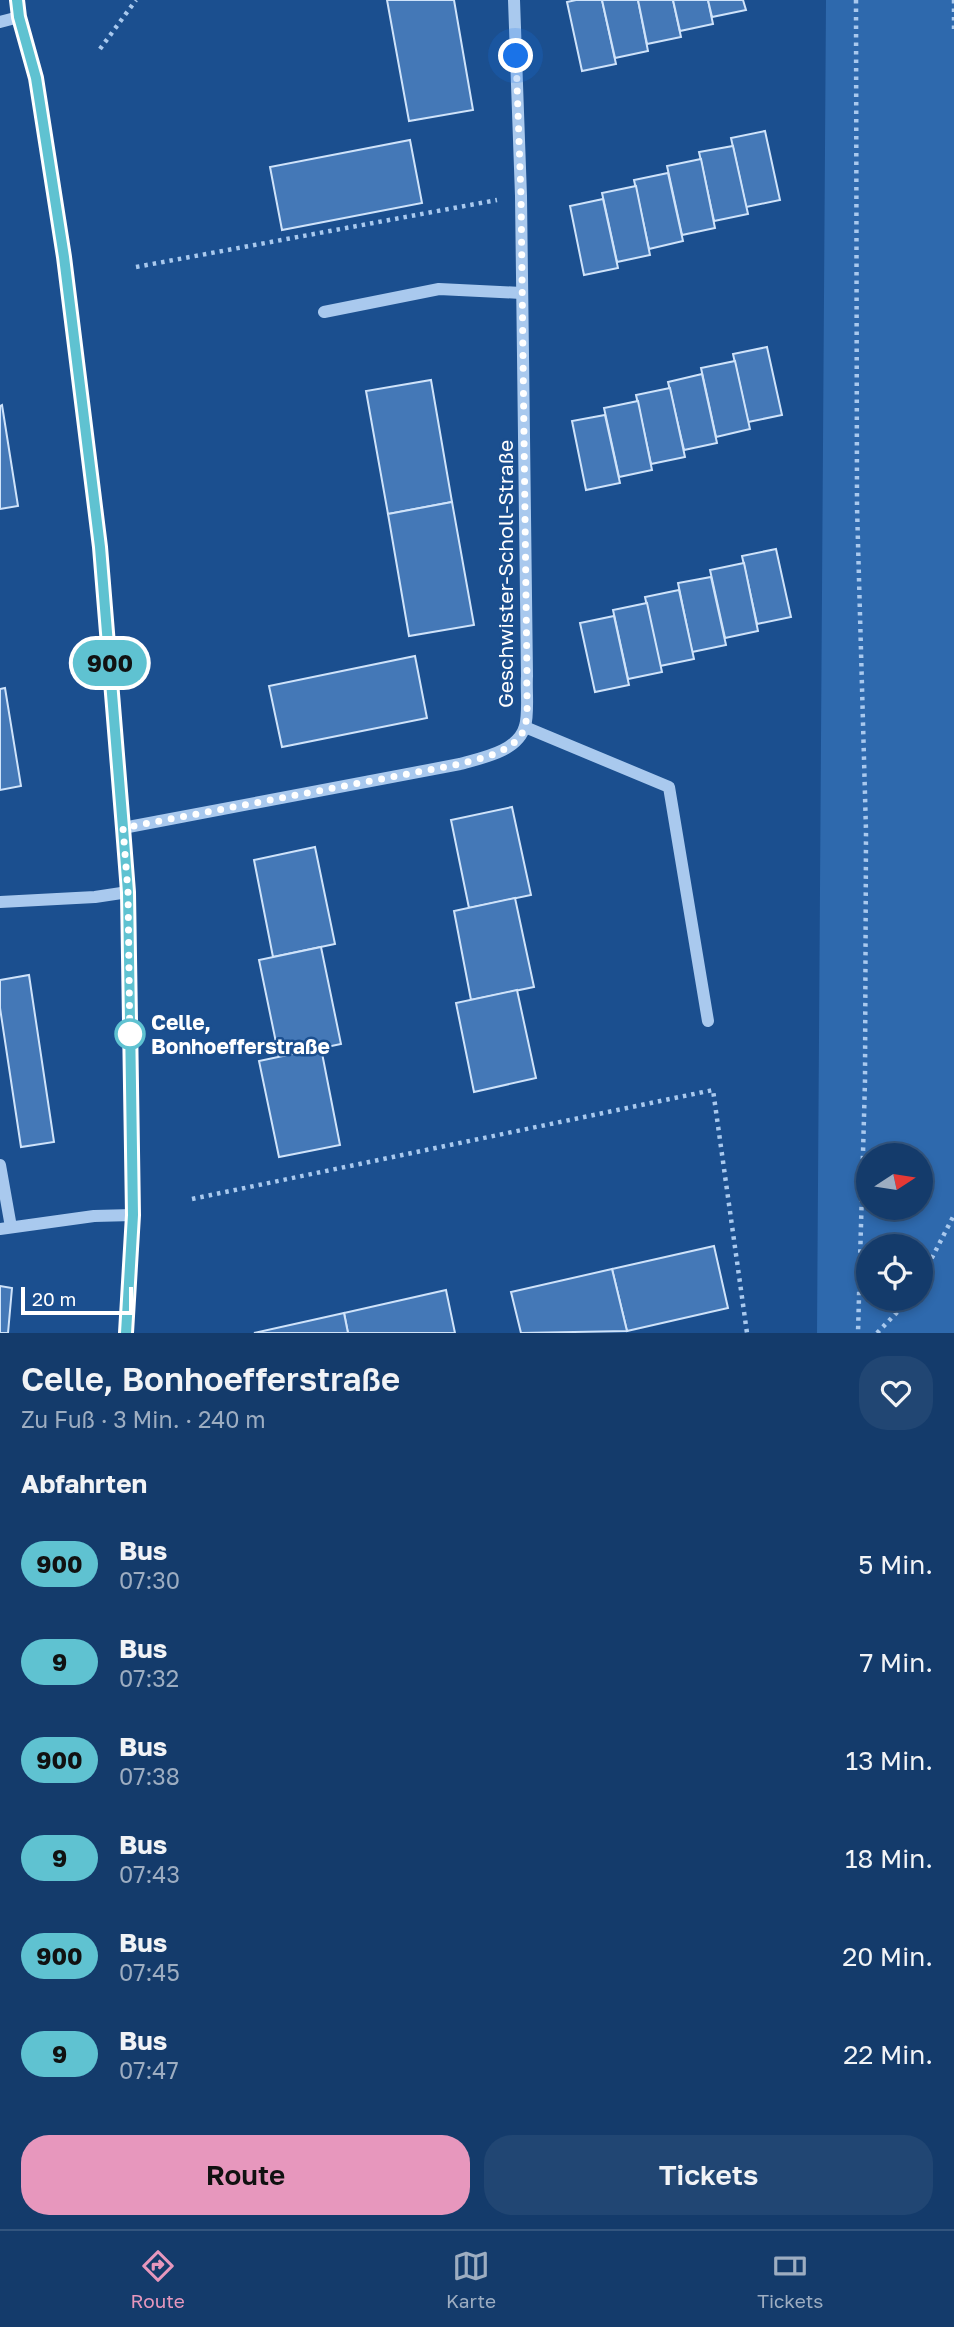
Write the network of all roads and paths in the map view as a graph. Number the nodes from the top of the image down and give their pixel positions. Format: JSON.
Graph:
{"nodes":[{"id":1,"x":17,"y":0,"type":"edge"},
{"id":2,"x":136,"y":0,"type":"edge"},
{"id":3,"x":514,"y":0,"type":"edge"},
{"id":4,"x":856,"y":0,"type":"edge"},
{"id":5,"x":954,"y":0,"type":"edge"},
{"id":6,"x":19,"y":17,"type":"junction"},
{"id":7,"x":0,"y":22,"type":"edge"},
{"id":8,"x":954,"y":33,"type":"edge"},
{"id":9,"x":100,"y":49,"type":"dead end"},
{"id":10,"x":521,"y":196,"type":"junction"},
{"id":11,"x":136,"y":267,"type":"dead end"},
{"id":12,"x":521,"y":293,"type":"junction"},
{"id":13,"x":324,"y":312,"type":"dead end"},
{"id":14,"x":525,"y":727,"type":"junction"},
{"id":15,"x":123,"y":828,"type":"junction"},
{"id":16,"x":128,"y":892,"type":"junction"},
{"id":17,"x":0,"y":902,"type":"edge"},
{"id":18,"x":708,"y":1021,"type":"dead end"},
{"id":19,"x":0,"y":1165,"type":"edge"},
{"id":20,"x":192,"y":1199,"type":"dead end"},
{"id":21,"x":133,"y":1215,"type":"junction"},
{"id":22,"x":954,"y":1215,"type":"edge"},
{"id":23,"x":6,"y":1228,"type":"edge"},
{"id":24,"x":933,"y":1256,"type":"edge"},
{"id":25,"x":898,"y":1311,"type":"edge"},
{"id":26,"x":126,"y":1333,"type":"edge"},
{"id":27,"x":747,"y":1333,"type":"edge"},
{"id":28,"x":858,"y":1333,"type":"edge"},
{"id":29,"x":877,"y":1333,"type":"edge"}],
"edges":[{"from":1,"to":6,"type":"street"},
{"from":2,"to":9,"type":"path"},
{"from":3,"to":10,"type":"street","name":"Geschwister-Scholl-Straße"},
{"from":4,"to":28,"type":"path"},
{"from":5,"to":8,"type":"path"},
{"from":6,"to":7,"type":"street"},
{"from":6,"to":15,"type":"street"},
{"from":10,"to":11,"type":"path"},
{"from":10,"to":12,"type":"street","name":"Geschwister-Scholl-Straße"},
{"from":12,"to":13,"type":"street"},
{"from":12,"to":14,"type":"street","name":"Geschwister-Scholl-Straße"},
{"from":14,"to":15,"type":"street","name":"Geschwister-Scholl-Straße"},
{"from":14,"to":18,"type":"street"},
{"from":15,"to":16,"type":"street"},
{"from":16,"to":17,"type":"street"},
{"from":16,"to":21,"type":"street"},
{"from":19,"to":23,"type":"street"},
{"from":20,"to":27,"type":"path"},
{"from":21,"to":23,"type":"street"},
{"from":21,"to":26,"type":"street"},
{"from":22,"to":24,"type":"path"},
{"from":25,"to":29,"type":"path"}]}
